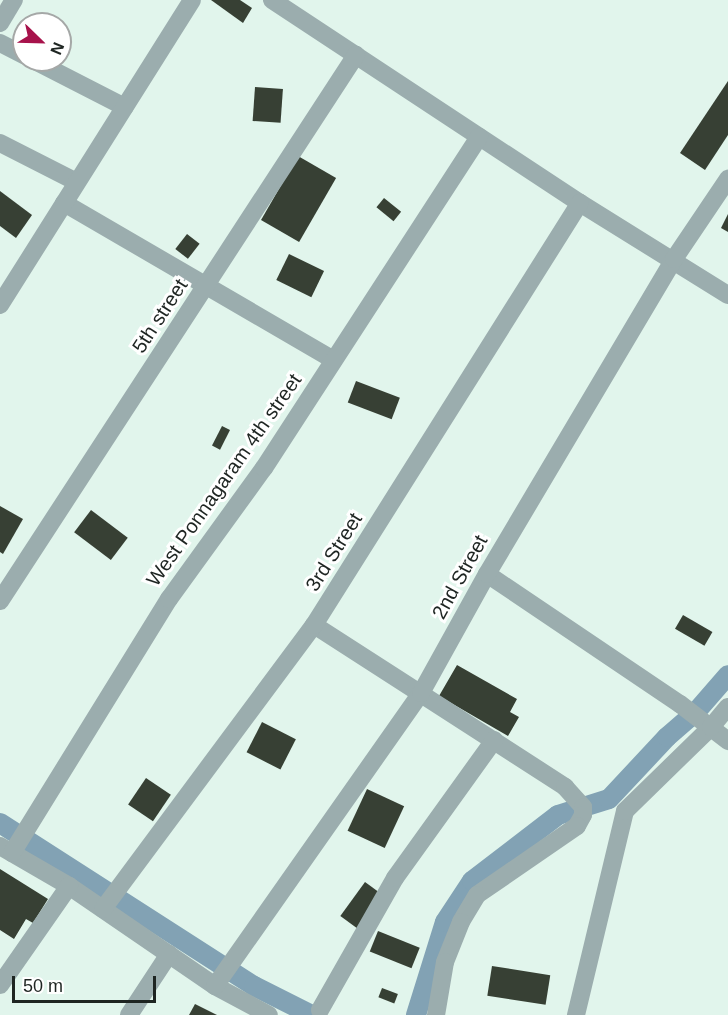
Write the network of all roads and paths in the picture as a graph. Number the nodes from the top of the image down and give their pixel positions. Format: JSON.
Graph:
{"nodes":[{"id":1,"x":14,"y":0,"type":"edge"},
{"id":2,"x":192,"y":0,"type":"edge"},
{"id":3,"x":272,"y":0,"type":"edge"},
{"id":4,"x":0,"y":23,"type":"edge"},
{"id":5,"x":356,"y":55,"type":"junction"},
{"id":6,"x":56,"y":72,"type":"edge"},
{"id":7,"x":125,"y":107,"type":"junction"},
{"id":8,"x":479,"y":136,"type":"junction"},
{"id":9,"x":0,"y":143,"type":"edge"},
{"id":10,"x":728,"y":179,"type":"edge"},
{"id":11,"x":77,"y":182,"type":"junction"},
{"id":12,"x":64,"y":203,"type":"junction"},
{"id":13,"x":580,"y":203,"type":"junction"},
{"id":14,"x":674,"y":259,"type":"junction"},
{"id":15,"x":207,"y":286,"type":"junction"},
{"id":16,"x":728,"y":295,"type":"edge"},
{"id":17,"x":0,"y":305,"type":"edge"},
{"id":18,"x":334,"y":360,"type":"junction"},
{"id":19,"x":487,"y":574,"type":"junction"},
{"id":20,"x":0,"y":601,"type":"edge"},
{"id":21,"x":314,"y":625,"type":"junction"},
{"id":22,"x":421,"y":693,"type":"junction"},
{"id":23,"x":728,"y":707,"type":"edge"},
{"id":24,"x":707,"y":724,"type":"junction"},
{"id":25,"x":494,"y":740,"type":"junction"},
{"id":26,"x":728,"y":741,"type":"edge"},
{"id":27,"x":9,"y":849,"type":"edge"},
{"id":28,"x":69,"y":886,"type":"junction"},
{"id":29,"x":105,"y":906,"type":"junction"},
{"id":30,"x":169,"y":954,"type":"junction"},
{"id":31,"x":217,"y":984,"type":"junction"},
{"id":32,"x":0,"y":985,"type":"edge"},
{"id":33,"x":320,"y":1010,"type":"dead end"},
{"id":34,"x":129,"y":1015,"type":"edge"},
{"id":35,"x":269,"y":1015,"type":"edge"},
{"id":36,"x":436,"y":1015,"type":"edge"},
{"id":37,"x":576,"y":1015,"type":"edge"}],
"edges":[{"from":1,"to":4,"type":"street"},
{"from":2,"to":7,"type":"street"},
{"from":3,"to":5,"type":"street"},
{"from":5,"to":8,"type":"street"},
{"from":5,"to":15,"type":"street","name":"5th street"},
{"from":6,"to":7,"type":"street"},
{"from":7,"to":11,"type":"street"},
{"from":8,"to":13,"type":"street"},
{"from":8,"to":18,"type":"street","name":"West Ponnagaram 4th street"},
{"from":9,"to":11,"type":"street"},
{"from":10,"to":14,"type":"street","name":"2nd Street"},
{"from":11,"to":12,"type":"street"},
{"from":12,"to":15,"type":"street"},
{"from":12,"to":17,"type":"street"},
{"from":13,"to":14,"type":"street"},
{"from":13,"to":21,"type":"street","name":"3rd Street"},
{"from":14,"to":16,"type":"street"},
{"from":14,"to":19,"type":"street","name":"2nd Street"},
{"from":15,"to":18,"type":"street"},
{"from":15,"to":20,"type":"street","name":"5th street"},
{"from":18,"to":27,"type":"street","name":"West Ponnagaram 4th street"},
{"from":19,"to":22,"type":"street","name":"2nd Street"},
{"from":19,"to":24,"type":"street"},
{"from":21,"to":22,"type":"street"},
{"from":21,"to":29,"type":"street","name":"3rd Street"},
{"from":22,"to":25,"type":"street"},
{"from":22,"to":31,"type":"street","name":"2nd Street"},
{"from":23,"to":24,"type":"street"},
{"from":24,"to":26,"type":"street"},
{"from":24,"to":37,"type":"street"},
{"from":25,"to":33,"type":"street"},
{"from":25,"to":36,"type":"street"},
{"from":27,"to":28,"type":"street"},
{"from":28,"to":29,"type":"street"},
{"from":28,"to":32,"type":"street"},
{"from":29,"to":30,"type":"street"},
{"from":30,"to":31,"type":"street"},
{"from":30,"to":34,"type":"street"},
{"from":31,"to":35,"type":"street"}]}
